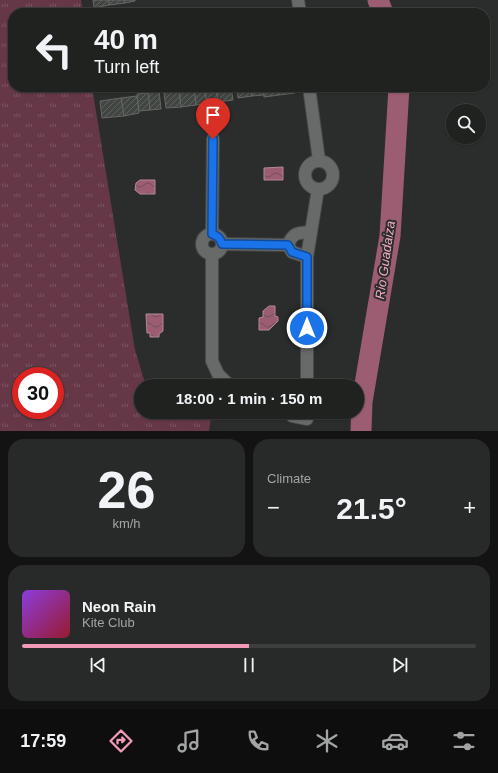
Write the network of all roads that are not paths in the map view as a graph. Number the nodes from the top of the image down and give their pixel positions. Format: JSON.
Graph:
{"nodes":[{"id":1,"x":310,"y":92,"type":"edge"},
{"id":2,"x":213,"y":139,"type":"dead end"},
{"id":3,"x":319,"y":160,"type":"junction"},
{"id":4,"x":318,"y":189,"type":"junction"},
{"id":5,"x":311,"y":232,"type":"junction"},
{"id":6,"x":212,"y":234,"type":"junction"},
{"id":7,"x":222,"y":244,"type":"junction"},
{"id":8,"x":288,"y":245,"type":"junction"},
{"id":9,"x":212,"y":254,"type":"junction"},
{"id":10,"x":307,"y":257,"type":"junction"},
{"id":11,"x":223,"y":379,"type":"edge"},
{"id":12,"x":307,"y":379,"type":"edge"}],
"edges":[{"from":1,"to":3,"type":"street"},
{"from":2,"to":6,"type":"street"},
{"from":3,"to":4,"type":"street"},
{"from":3,"to":4,"type":"street"},
{"from":4,"to":5,"type":"street"},
{"from":5,"to":8,"type":"street"},
{"from":5,"to":10,"type":"street"},
{"from":6,"to":7,"type":"street"},
{"from":6,"to":9,"type":"street"},
{"from":7,"to":8,"type":"street"},
{"from":7,"to":9,"type":"street"},
{"from":8,"to":10,"type":"street"},
{"from":9,"to":11,"type":"street"},
{"from":10,"to":12,"type":"street"}]}
